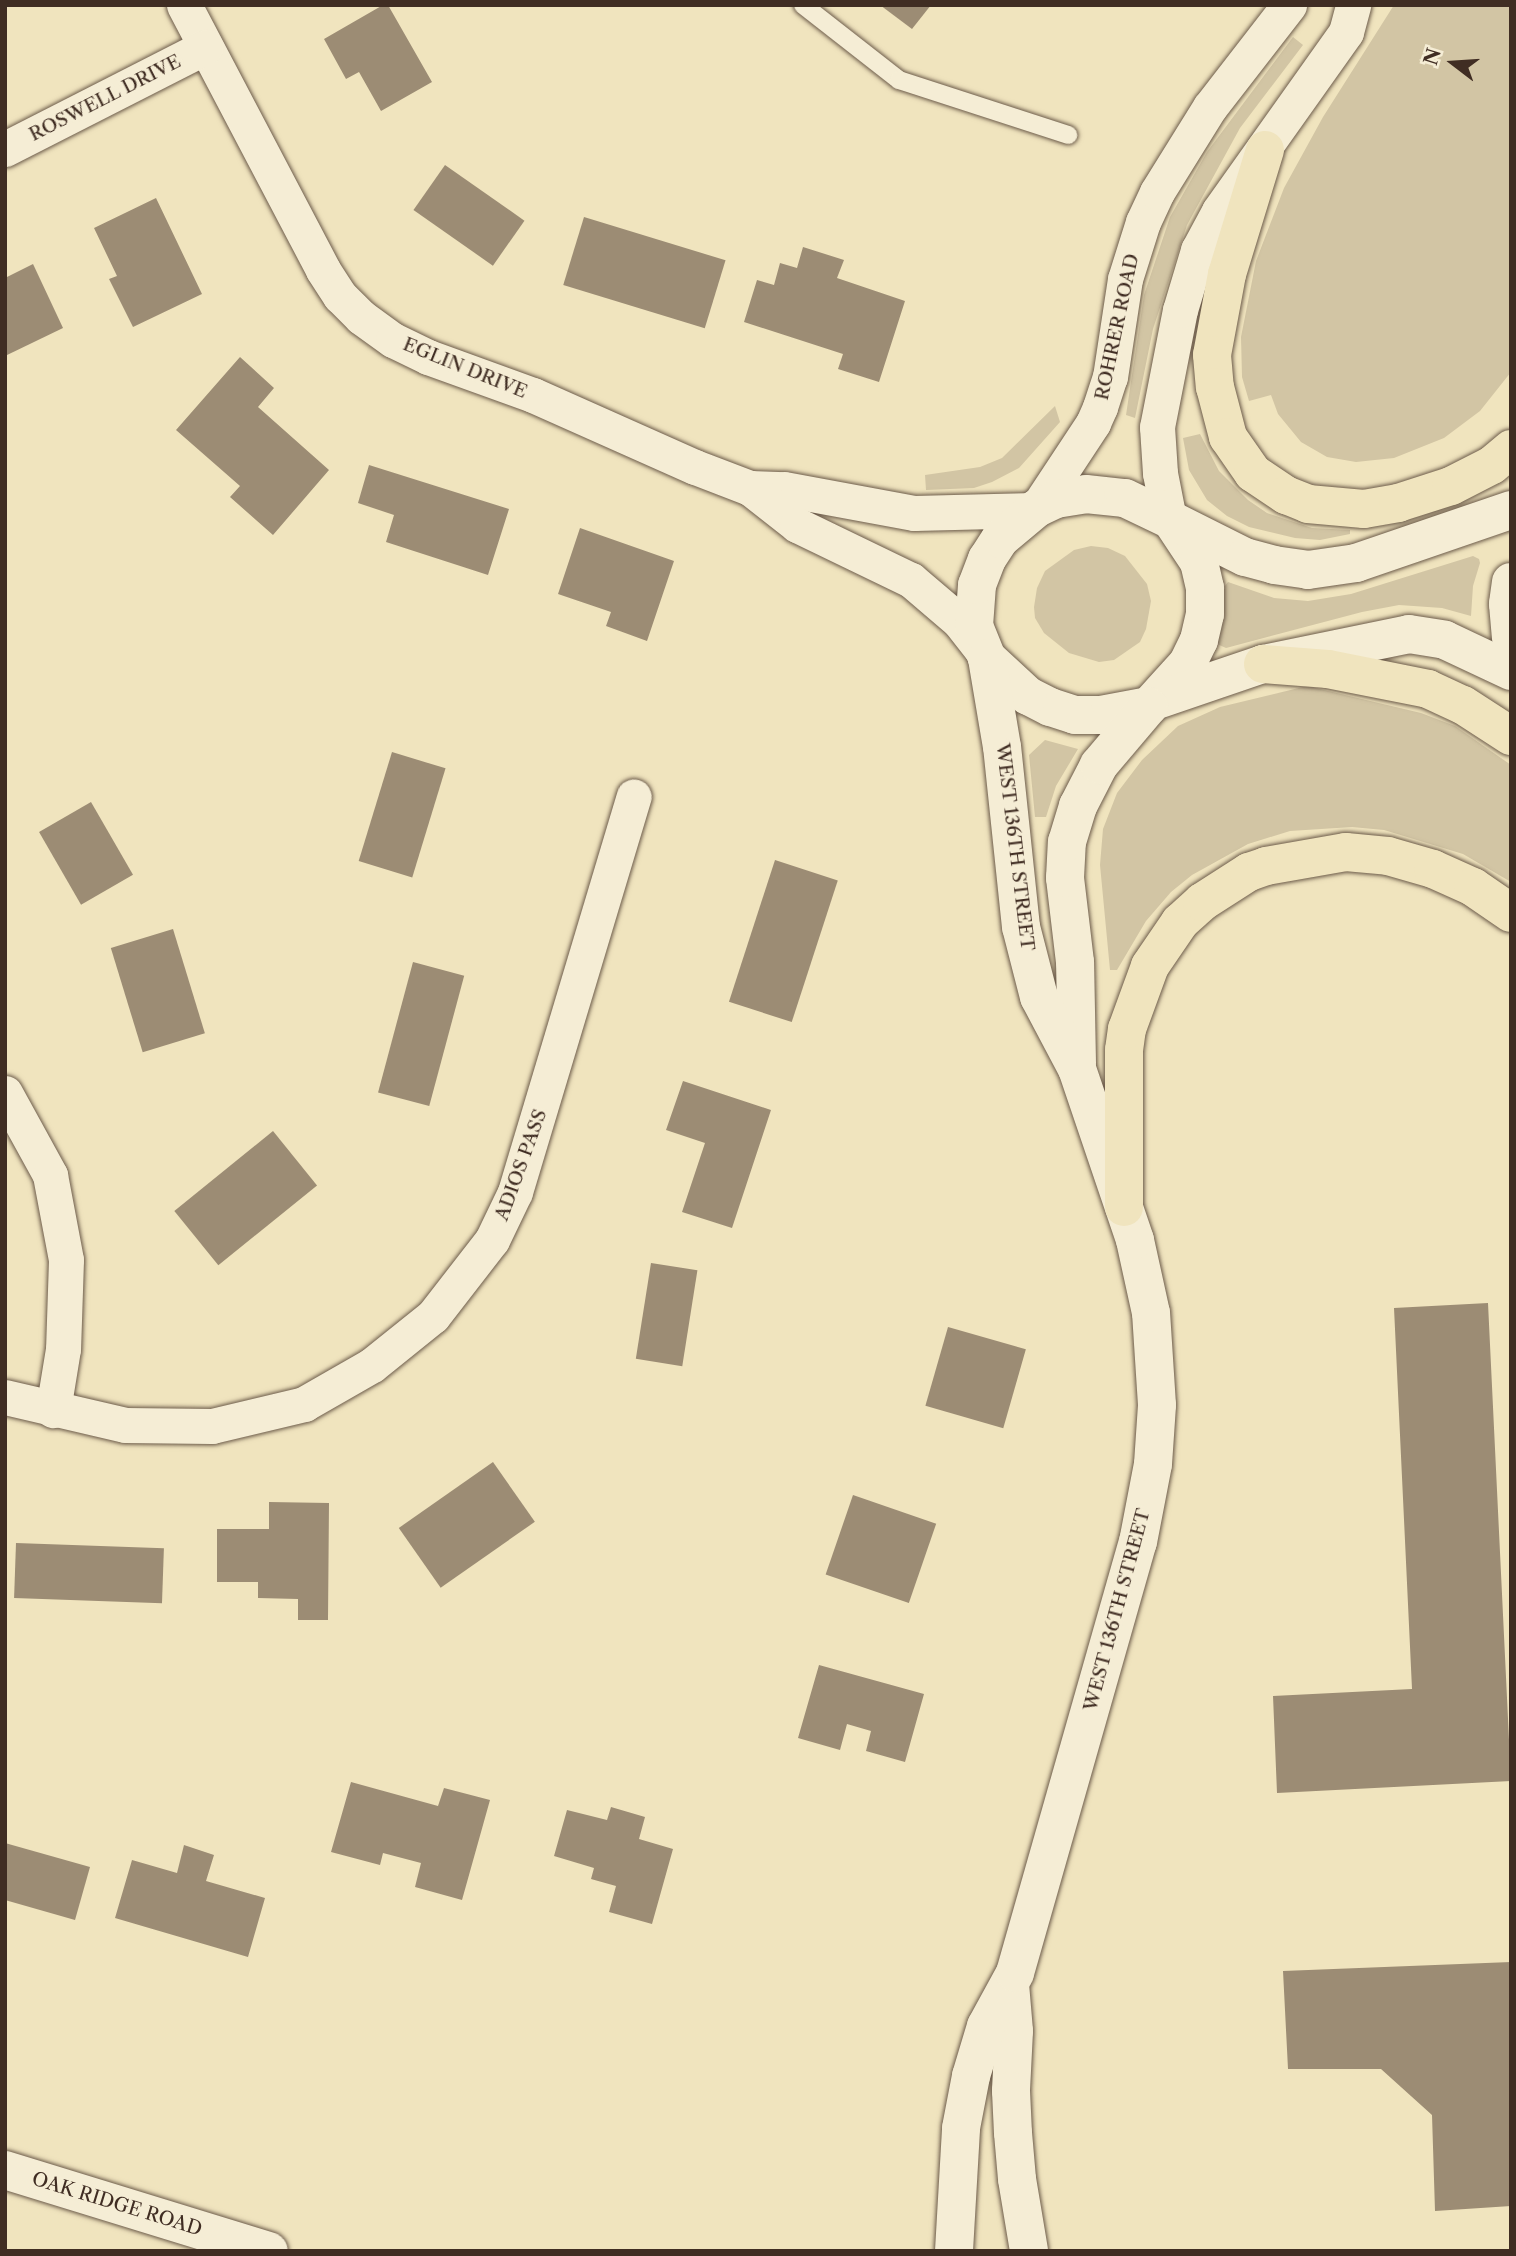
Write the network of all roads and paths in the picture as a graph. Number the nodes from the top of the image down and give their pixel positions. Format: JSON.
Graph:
{"nodes":[{"id":1,"x":184,"y":5,"type":"edge"},
{"id":2,"x":803,"y":5,"type":"edge"},
{"id":3,"x":1289,"y":5,"type":"edge"},
{"id":4,"x":1353,"y":5,"type":"edge"},
{"id":5,"x":205,"y":47,"type":"junction"},
{"id":6,"x":1068,"y":135,"type":"dead end"},
{"id":7,"x":5,"y":149,"type":"edge"},
{"id":8,"x":1265,"y":150,"type":"junction"},
{"id":9,"x":1511,"y":449,"type":"edge"},
{"id":10,"x":750,"y":488,"type":"junction"},
{"id":11,"x":1036,"y":509,"type":"junction"},
{"id":12,"x":1511,"y":510,"type":"edge"},
{"id":13,"x":1170,"y":519,"type":"junction"},
{"id":14,"x":1511,"y":582,"type":"edge"},
{"id":15,"x":1511,"y":638,"type":"edge"},
{"id":16,"x":986,"y":656,"type":"junction"},
{"id":17,"x":1263,"y":664,"type":"junction"},
{"id":18,"x":1511,"y":671,"type":"edge"},
{"id":19,"x":1152,"y":703,"type":"junction"},
{"id":20,"x":1511,"y":736,"type":"edge"},
{"id":21,"x":634,"y":796,"type":"dead end"},
{"id":22,"x":1511,"y":912,"type":"edge"},
{"id":23,"x":1077,"y":1069,"type":"junction"},
{"id":24,"x":5,"y":1093,"type":"edge"},
{"id":25,"x":1124,"y":1207,"type":"junction"},
{"id":26,"x":5,"y":1397,"type":"edge"},
{"id":27,"x":53,"y":1410,"type":"junction"},
{"id":28,"x":1010,"y":1984,"type":"junction"},
{"id":29,"x":5,"y":2170,"type":"edge"},
{"id":30,"x":270,"y":2251,"type":"edge"},
{"id":31,"x":954,"y":2251,"type":"edge"},
{"id":32,"x":1029,"y":2251,"type":"edge"}],
"edges":[{"from":1,"to":5,"type":"street","name":"EGLIN DRIVE"},
{"from":2,"to":6,"type":"lane"},
{"from":3,"to":11,"type":"street","name":"ROHRER ROAD"},
{"from":4,"to":8,"type":"street"},
{"from":5,"to":7,"type":"street","name":"ROSWELL DRIVE"},
{"from":5,"to":10,"type":"street","name":"EGLIN DRIVE"},
{"from":8,"to":9,"type":"highway"},
{"from":8,"to":13,"type":"street"},
{"from":10,"to":11,"type":"street","name":"EGLIN DRIVE"},
{"from":10,"to":16,"type":"street","name":"EGLIN DRIVE"},
{"from":11,"to":13,"type":"street"},
{"from":11,"to":16,"type":"street"},
{"from":12,"to":13,"type":"street"},
{"from":13,"to":19,"type":"street"},
{"from":14,"to":15,"type":"street"},
{"from":16,"to":19,"type":"street"},
{"from":16,"to":23,"type":"street","name":"WEST 136TH STREET"},
{"from":17,"to":18,"type":"street"},
{"from":17,"to":19,"type":"street"},
{"from":17,"to":20,"type":"highway"},
{"from":19,"to":23,"type":"street","name":"WEST 136TH STREET"},
{"from":21,"to":27,"type":"street","name":"ADIOS PASS"},
{"from":22,"to":25,"type":"highway"},
{"from":23,"to":25,"type":"street","name":"WEST 136TH STREET"},
{"from":24,"to":27,"type":"street"},
{"from":25,"to":28,"type":"street","name":"WEST 136TH STREET"},
{"from":26,"to":27,"type":"street","name":"ADIOS PASS"},
{"from":28,"to":31,"type":"street","name":"WEST 136TH STREET"},
{"from":28,"to":32,"type":"street","name":"WEST 136TH STREET"},
{"from":29,"to":30,"type":"street","name":"OAK RIDGE ROAD"}]}
